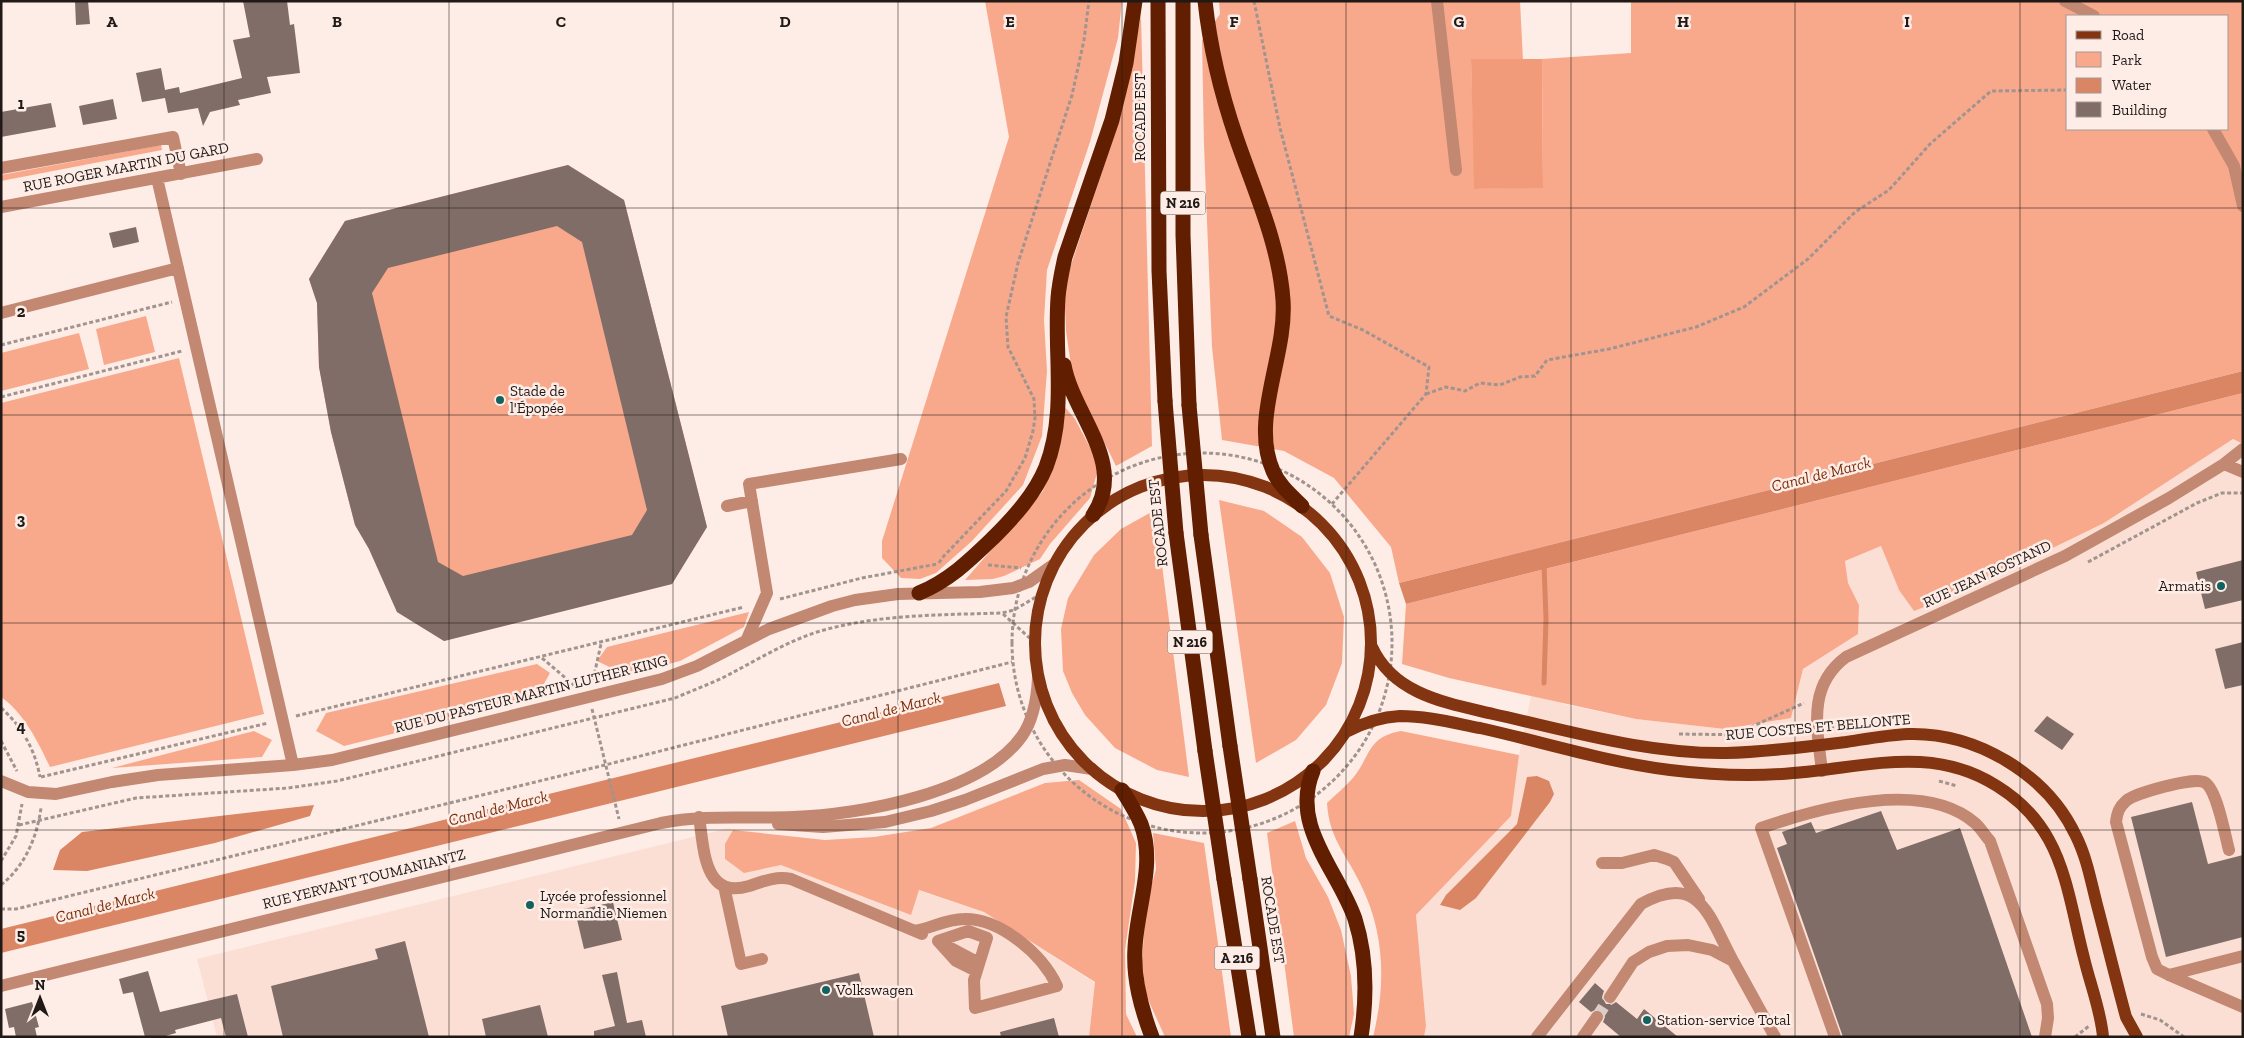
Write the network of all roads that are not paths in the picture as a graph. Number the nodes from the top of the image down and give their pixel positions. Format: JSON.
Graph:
{"nodes":[{"id":1,"x":1136,"y":1,"type":"edge"},
{"id":2,"x":1158,"y":1,"type":"edge"},
{"id":3,"x":1183,"y":1,"type":"edge"},
{"id":4,"x":1205,"y":1,"type":"edge"},
{"id":5,"x":1437,"y":1,"type":"edge"},
{"id":6,"x":2066,"y":1,"type":"edge"},
{"id":7,"x":2092,"y":15,"type":"edge"},
{"id":8,"x":2214,"y":130,"type":"edge"},
{"id":9,"x":257,"y":159,"type":"dead end"},
{"id":10,"x":1,"y":168,"type":"edge"},
{"id":11,"x":1456,"y":170,"type":"dead end"},
{"id":12,"x":181,"y":174,"type":"junction"},
{"id":13,"x":157,"y":178,"type":"junction"},
{"id":14,"x":2243,"y":206,"type":"edge"},
{"id":15,"x":1,"y":207,"type":"edge"},
{"id":16,"x":178,"y":268,"type":"junction"},
{"id":17,"x":1,"y":313,"type":"edge"},
{"id":18,"x":1059,"y":341,"type":"junction"},
{"id":19,"x":2243,"y":449,"type":"edge"},
{"id":20,"x":901,"y":459,"type":"dead end"},
{"id":21,"x":2224,"y":464,"type":"junction"},
{"id":22,"x":2243,"y":472,"type":"edge"},
{"id":23,"x":752,"y":501,"type":"junction"},
{"id":24,"x":727,"y":506,"type":"dead end"},
{"id":25,"x":1302,"y":506,"type":"junction"},
{"id":26,"x":1093,"y":515,"type":"junction"},
{"id":27,"x":1053,"y":565,"type":"junction"},
{"id":28,"x":919,"y":593,"type":"junction"},
{"id":29,"x":747,"y":639,"type":"junction"},
{"id":30,"x":1372,"y":646,"type":"junction"},
{"id":31,"x":1038,"y":678,"type":"junction"},
{"id":32,"x":1346,"y":732,"type":"junction"},
{"id":33,"x":1819,"y":745,"type":"junction"},
{"id":34,"x":293,"y":765,"type":"junction"},
{"id":35,"x":1092,"y":769,"type":"junction"},
{"id":36,"x":1313,"y":771,"type":"junction"},
{"id":37,"x":1822,"y":771,"type":"junction"},
{"id":38,"x":1,"y":781,"type":"edge"},
{"id":39,"x":1122,"y":790,"type":"junction"},
{"id":40,"x":699,"y":817,"type":"junction"},
{"id":41,"x":736,"y":817,"type":"junction"},
{"id":42,"x":2230,"y":850,"type":"dead end"},
{"id":43,"x":1602,"y":863,"type":"dead end"},
{"id":44,"x":1224,"y":879,"type":"joint"},
{"id":45,"x":1250,"y":879,"type":"joint"},
{"id":46,"x":724,"y":886,"type":"junction"},
{"id":47,"x":1700,"y":902,"type":"junction"},
{"id":48,"x":915,"y":931,"type":"junction"},
{"id":49,"x":938,"y":941,"type":"junction"},
{"id":50,"x":2243,"y":956,"type":"edge"},
{"id":51,"x":980,"y":958,"type":"junction"},
{"id":52,"x":762,"y":959,"type":"dead end"},
{"id":53,"x":1733,"y":961,"type":"junction"},
{"id":54,"x":2169,"y":975,"type":"junction"},
{"id":55,"x":1,"y":986,"type":"edge"},
{"id":56,"x":1610,"y":997,"type":"tunnel mouth"},
{"id":57,"x":2243,"y":1007,"type":"edge"},
{"id":58,"x":1597,"y":1017,"type":"tunnel mouth"},
{"id":59,"x":1152,"y":1037,"type":"edge"},
{"id":60,"x":1249,"y":1037,"type":"edge"},
{"id":61,"x":1273,"y":1037,"type":"edge"},
{"id":62,"x":1361,"y":1037,"type":"edge"},
{"id":63,"x":1537,"y":1037,"type":"edge"},
{"id":64,"x":1583,"y":1037,"type":"edge"},
{"id":65,"x":1775,"y":1037,"type":"edge"},
{"id":66,"x":1835,"y":1037,"type":"edge"},
{"id":67,"x":2045,"y":1037,"type":"edge"},
{"id":68,"x":2102,"y":1037,"type":"edge"},
{"id":69,"x":2137,"y":1037,"type":"edge"}],
"edges":[{"from":1,"to":18,"type":"highway"},
{"from":2,"to":44,"type":"highway","name":"ROCADE EST","number":"N 216","bridge":true},
{"from":3,"to":45,"type":"highway","name":"ROCADE EST","number":"N 216","bridge":true},
{"from":4,"to":25,"type":"highway"},
{"from":5,"to":11,"type":"street"},
{"from":6,"to":7,"type":"street"},
{"from":8,"to":14,"type":"street"},
{"from":9,"to":12,"type":"street","name":"RUE ROGER MARTIN DU GARD"},
{"from":10,"to":12,"type":"street"},
{"from":12,"to":13,"type":"street","name":"RUE ROGER MARTIN DU GARD"},
{"from":13,"to":15,"type":"street","name":"RUE ROGER MARTIN DU GARD"},
{"from":13,"to":16,"type":"street"},
{"from":16,"to":17,"type":"street"},
{"from":16,"to":34,"type":"street"},
{"from":18,"to":26,"type":"highway"},
{"from":18,"to":28,"type":"highway"},
{"from":19,"to":21,"type":"street","name":"RUE JEAN ROSTAND"},
{"from":20,"to":23,"type":"street"},
{"from":21,"to":22,"type":"street"},
{"from":21,"to":33,"type":"street","name":"RUE JEAN ROSTAND"},
{"from":23,"to":24,"type":"street"},
{"from":23,"to":29,"type":"street"},
{"from":25,"to":26,"type":"main road"},
{"from":25,"to":30,"type":"main road"},
{"from":26,"to":27,"type":"main road"},
{"from":27,"to":28,"type":"street","name":"RUE DU PASTEUR MARTIN LUTHER KING"},
{"from":27,"to":31,"type":"main road"},
{"from":28,"to":29,"type":"street","name":"RUE DU PASTEUR MARTIN LUTHER KING"},
{"from":29,"to":34,"type":"street","name":"RUE DU PASTEUR MARTIN LUTHER KING"},
{"from":30,"to":32,"type":"main road"},
{"from":30,"to":33,"type":"main road","name":"RUE COSTES ET BELLONTE"},
{"from":31,"to":35,"type":"main road"},
{"from":31,"to":41,"type":"street","name":"RUE YERVANT TOUMANIANTZ"},
{"from":32,"to":36,"type":"main road"},
{"from":32,"to":37,"type":"main road"},
{"from":33,"to":37,"type":"street","name":"RUE JEAN ROSTAND"},
{"from":33,"to":69,"type":"main road","name":"RUE COSTES ET BELLONTE"},
{"from":34,"to":38,"type":"street","name":"RUE DU PASTEUR MARTIN LUTHER KING"},
{"from":35,"to":39,"type":"main road"},
{"from":35,"to":41,"type":"street","name":"RUE YERVANT TOUMANIANTZ"},
{"from":36,"to":39,"type":"main road"},
{"from":36,"to":62,"type":"highway"},
{"from":37,"to":68,"type":"main road"},
{"from":39,"to":59,"type":"highway"},
{"from":40,"to":41,"type":"street","name":"RUE YERVANT TOUMANIANTZ"},
{"from":40,"to":46,"type":"street"},
{"from":40,"to":55,"type":"street","name":"RUE YERVANT TOUMANIANTZ"},
{"from":42,"to":54,"type":"street"},
{"from":43,"to":47,"type":"street"},
{"from":44,"to":60,"type":"highway","name":"ROCADE EST","number":"A 216"},
{"from":45,"to":61,"type":"highway","name":"ROCADE EST","number":"A 216"},
{"from":46,"to":48,"type":"street"},
{"from":46,"to":52,"type":"street"},
{"from":47,"to":53,"type":"street"},
{"from":47,"to":63,"type":"street"},
{"from":48,"to":49,"type":"street"},
{"from":48,"to":51,"type":"street"},
{"from":49,"to":51,"type":"street"},
{"from":49,"to":51,"type":"street"},
{"from":50,"to":54,"type":"street"},
{"from":53,"to":56,"type":"street"},
{"from":53,"to":65,"type":"street"},
{"from":54,"to":57,"type":"street"},
{"from":58,"to":64,"type":"street"},
{"from":66,"to":67,"type":"street"}]}
